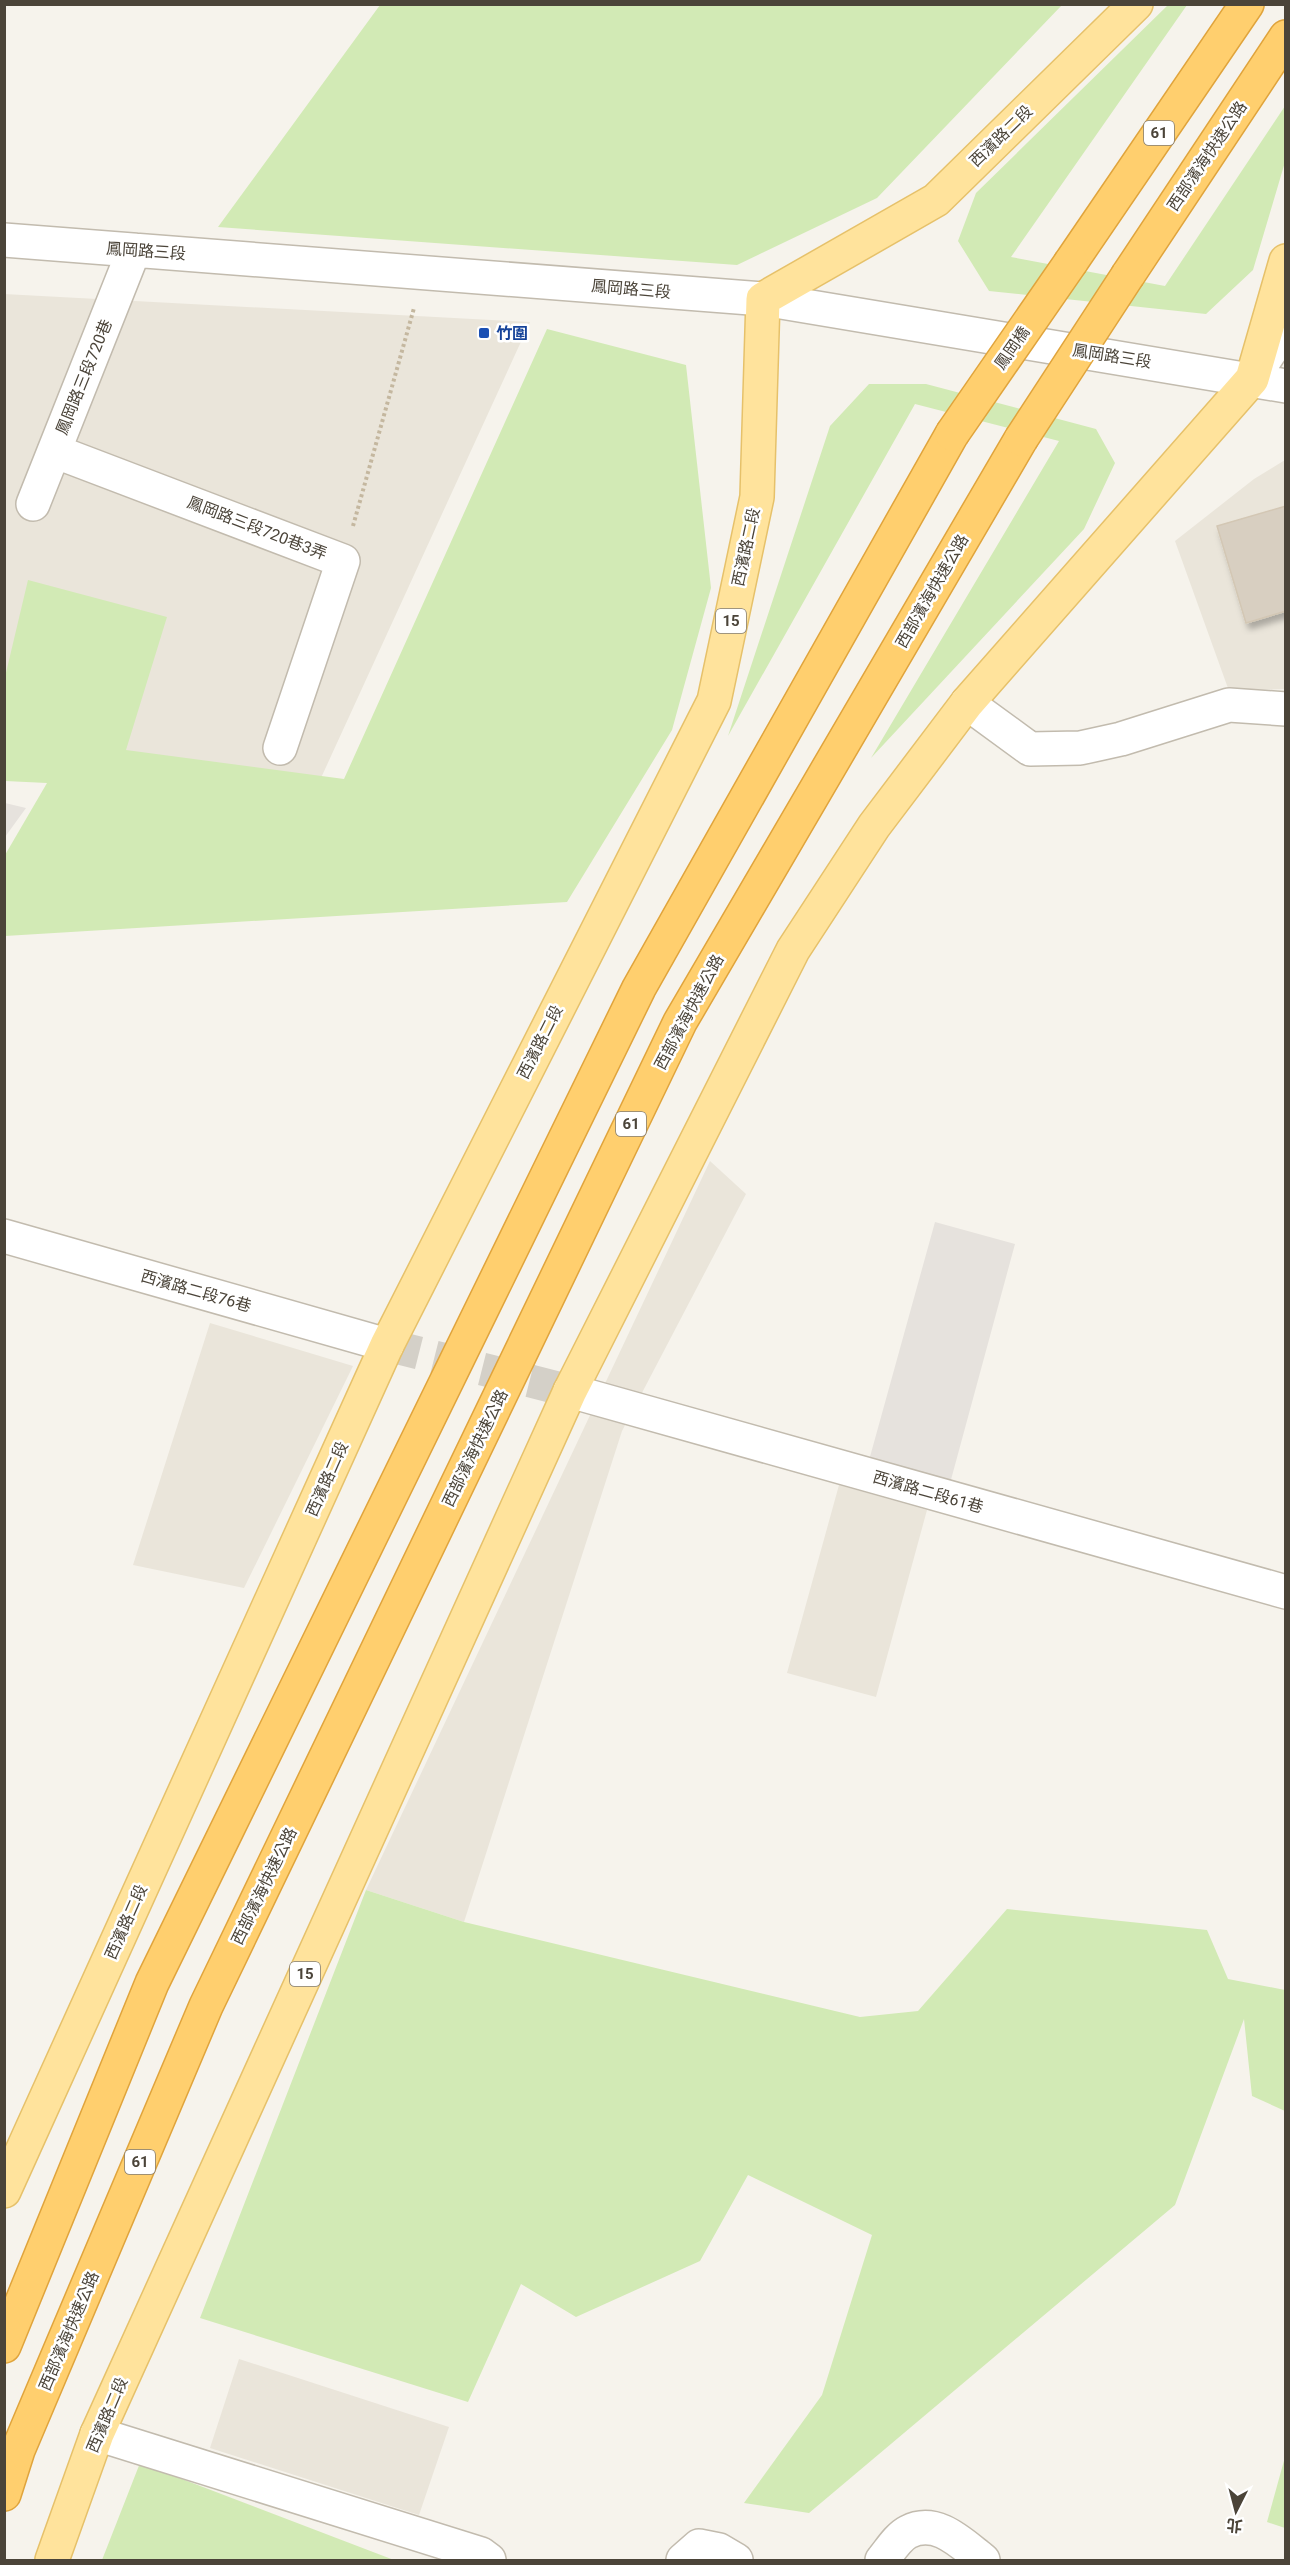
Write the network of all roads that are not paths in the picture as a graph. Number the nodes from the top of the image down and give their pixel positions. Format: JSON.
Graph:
{"nodes":[{"id":1,"x":1136,"y":4,"type":"edge"},
{"id":2,"x":1247,"y":4,"type":"edge"},
{"id":3,"x":1286,"y":37,"type":"edge"},
{"id":4,"x":4,"y":240,"type":"edge"},
{"id":5,"x":134,"y":250,"type":"junction"},
{"id":6,"x":1286,"y":261,"type":"edge"},
{"id":7,"x":763,"y":299,"type":"junction"},
{"id":8,"x":1286,"y":327,"type":"edge"},
{"id":9,"x":1252,"y":379,"type":"junction"},
{"id":10,"x":1286,"y":386,"type":"edge"},
{"id":11,"x":54,"y":451,"type":"junction"},
{"id":12,"x":33,"y":504,"type":"dead end"},
{"id":13,"x":967,"y":703,"type":"junction"},
{"id":14,"x":1286,"y":709,"type":"edge"},
{"id":15,"x":280,"y":748,"type":"dead end"},
{"id":16,"x":4,"y":1236,"type":"edge"},
{"id":17,"x":387,"y":1345,"type":"junction"},
{"id":18,"x":570,"y":1391,"type":"junction"},
{"id":19,"x":1286,"y":1592,"type":"edge"},
{"id":20,"x":4,"y":2191,"type":"edge"},
{"id":21,"x":4,"y":2346,"type":"edge"},
{"id":22,"x":97,"y":2434,"type":"junction"},
{"id":23,"x":4,"y":2494,"type":"edge"},
{"id":24,"x":51,"y":2560,"type":"edge"},
{"id":25,"x":489,"y":2560,"type":"edge"},
{"id":26,"x":683,"y":2560,"type":"edge"},
{"id":27,"x":736,"y":2560,"type":"edge"},
{"id":28,"x":882,"y":2560,"type":"edge"},
{"id":29,"x":983,"y":2560,"type":"edge"}],
"edges":[{"from":1,"to":7,"type":"main road","name":"西濱路二段"},
{"from":2,"to":21,"type":"highway","name":"鳳岡橋","number":"61","bridge":true},
{"from":3,"to":23,"type":"highway","name":"西部濱海快速公路","number":"61","bridge":true},
{"from":4,"to":5,"type":"street","name":"鳳岡路三段"},
{"from":5,"to":7,"type":"street","name":"鳳岡路三段"},
{"from":5,"to":11,"type":"street","name":"鳳岡路三段720巷"},
{"from":6,"to":9,"type":"main road","name":"西濱路二段","number":"15"},
{"from":7,"to":9,"type":"street","name":"鳳岡路三段"},
{"from":7,"to":17,"type":"main road","name":"西濱路二段","number":"15"},
{"from":8,"to":9,"type":"street","name":"西濱路二段"},
{"from":9,"to":10,"type":"street","name":"鳳岡路三段"},
{"from":9,"to":13,"type":"main road","name":"西濱路二段","number":"15"},
{"from":11,"to":12,"type":"street","name":"鳳岡路三段720巷"},
{"from":11,"to":15,"type":"street","name":"鳳岡路三段720巷3弄"},
{"from":13,"to":14,"type":"street"},
{"from":13,"to":18,"type":"main road","name":"西濱路二段","number":"15"},
{"from":16,"to":17,"type":"street","name":"西濱路二段76巷"},
{"from":17,"to":20,"type":"main road","name":"西濱路二段","number":"15"},
{"from":18,"to":19,"type":"street","name":"西濱路二段61巷"},
{"from":18,"to":22,"type":"main road","name":"西濱路二段","number":"15"},
{"from":22,"to":24,"type":"main road","name":"西濱路二段","number":"15"},
{"from":22,"to":25,"type":"street"},
{"from":26,"to":27,"type":"street"},
{"from":28,"to":29,"type":"street"}]}
